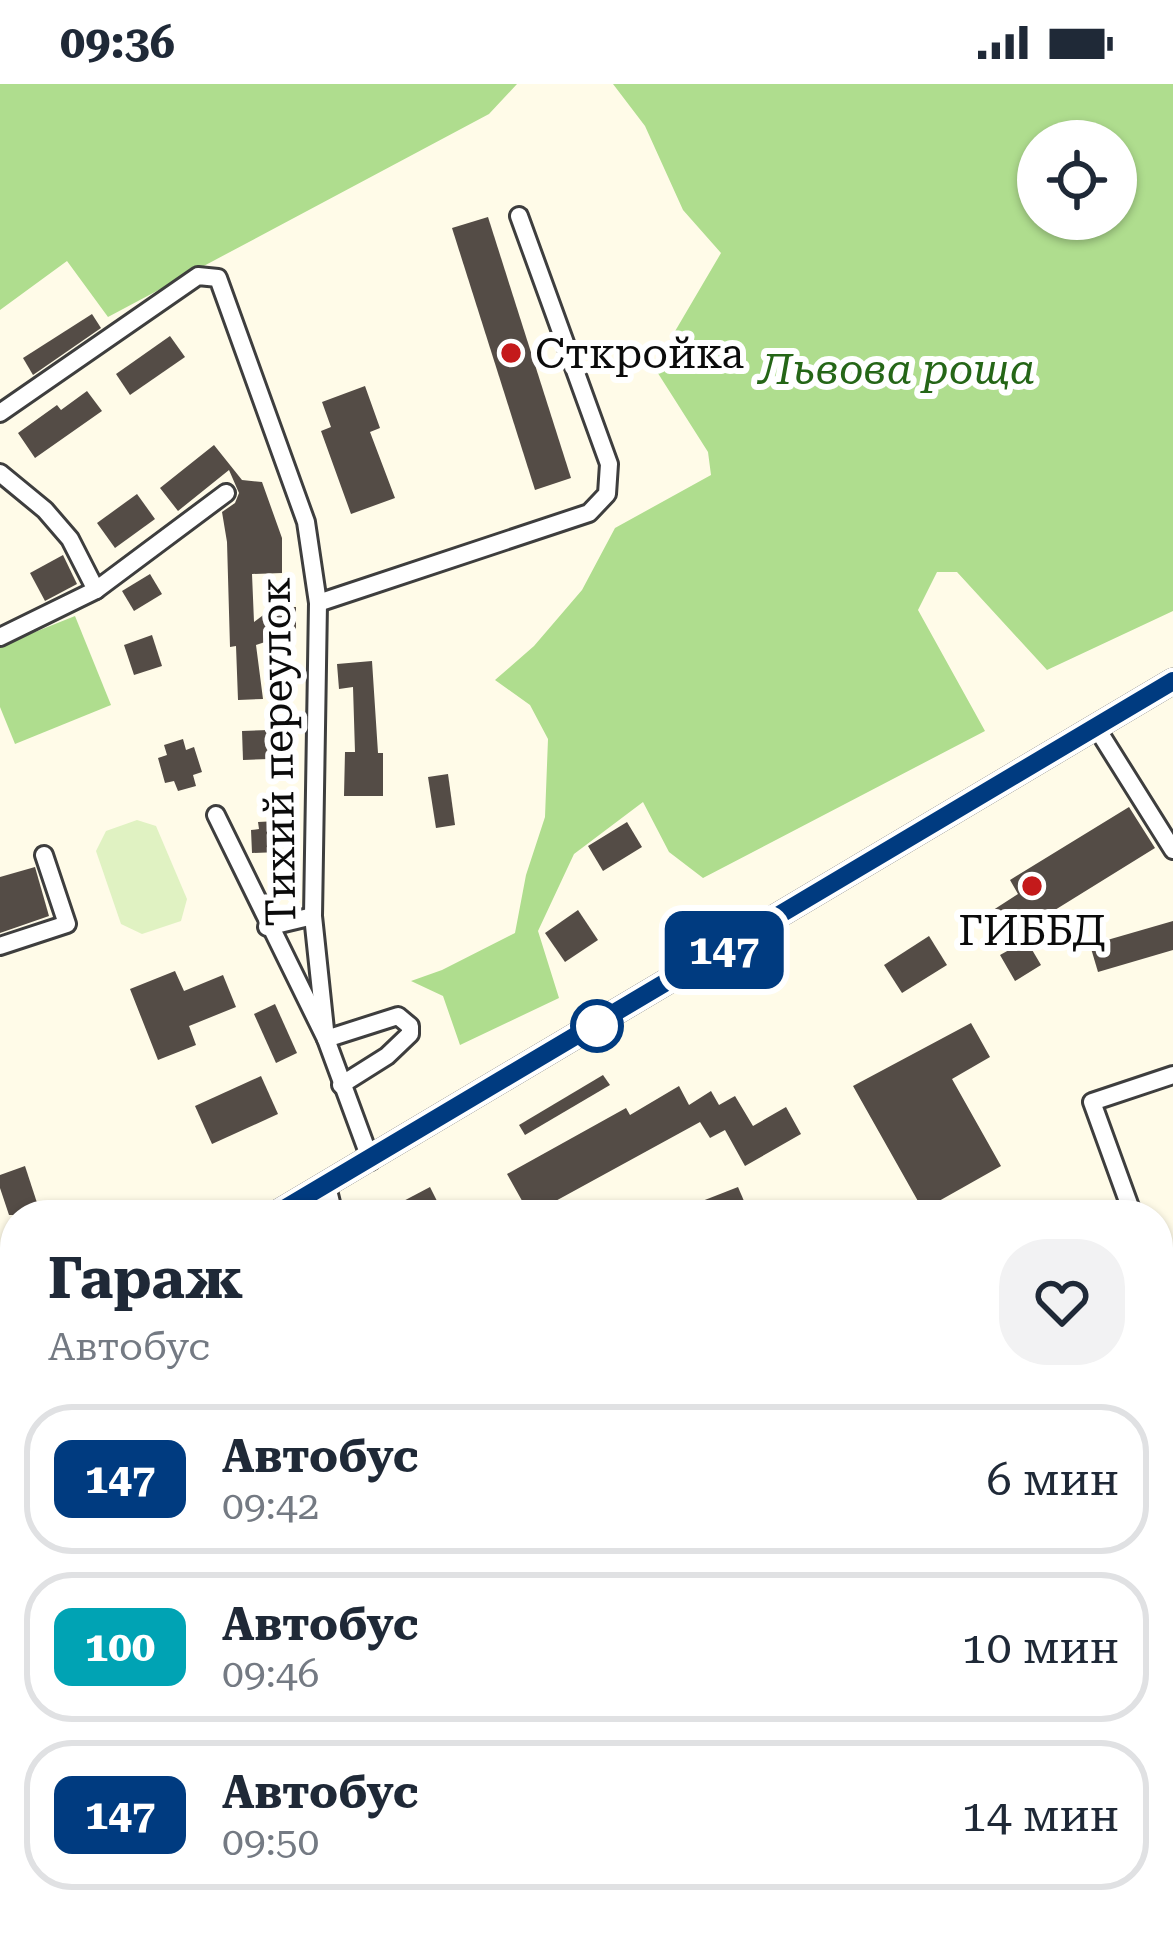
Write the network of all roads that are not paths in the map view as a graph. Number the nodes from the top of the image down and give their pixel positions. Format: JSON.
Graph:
{"nodes":[{"id":1,"x":519,"y":216,"type":"dead end"},
{"id":2,"x":0,"y":413,"type":"edge"},
{"id":3,"x":0,"y":472,"type":"edge"},
{"id":4,"x":226,"y":493,"type":"dead end"},
{"id":5,"x":96,"y":590,"type":"junction"},
{"id":6,"x":318,"y":603,"type":"junction"},
{"id":7,"x":0,"y":637,"type":"edge"},
{"id":8,"x":1173,"y":681,"type":"edge"},
{"id":9,"x":1096,"y":727,"type":"junction"},
{"id":10,"x":216,"y":815,"type":"dead end"},
{"id":11,"x":1173,"y":850,"type":"edge"},
{"id":12,"x":44,"y":855,"type":"dead end"},
{"id":13,"x":313,"y":916,"type":"junction"},
{"id":14,"x":267,"y":927,"type":"junction"},
{"id":15,"x":0,"y":946,"type":"edge"},
{"id":16,"x":326,"y":1040,"type":"junction"},
{"id":17,"x":1173,"y":1075,"type":"edge"},
{"id":18,"x":341,"y":1085,"type":"junction"},
{"id":19,"x":371,"y":1161,"type":"junction"},
{"id":20,"x":327,"y":1186,"type":"junction"},
{"id":21,"x":301,"y":1200,"type":"edge"},
{"id":22,"x":330,"y":1200,"type":"edge"},
{"id":23,"x":1128,"y":1200,"type":"edge"}],
"edges":[{"from":1,"to":6,"type":"street"},
{"from":2,"to":6,"type":"street","name":"Тихий переулок"},
{"from":3,"to":5,"type":"street"},
{"from":4,"to":5,"type":"street"},
{"from":5,"to":7,"type":"street"},
{"from":6,"to":13,"type":"street","name":"Тихий переулок"},
{"from":8,"to":9,"type":"main road"},
{"from":9,"to":11,"type":"street"},
{"from":9,"to":19,"type":"main road"},
{"from":10,"to":14,"type":"street"},
{"from":12,"to":15,"type":"street"},
{"from":13,"to":14,"type":"street"},
{"from":13,"to":16,"type":"street","name":"Тихий переулок"},
{"from":14,"to":16,"type":"street"},
{"from":16,"to":18,"type":"street","name":"Тихий переулок"},
{"from":16,"to":18,"type":"street"},
{"from":17,"to":23,"type":"street"},
{"from":18,"to":19,"type":"street","name":"Тихий переулок"},
{"from":19,"to":20,"type":"main road"},
{"from":20,"to":21,"type":"main road"},
{"from":20,"to":22,"type":"street"}]}
